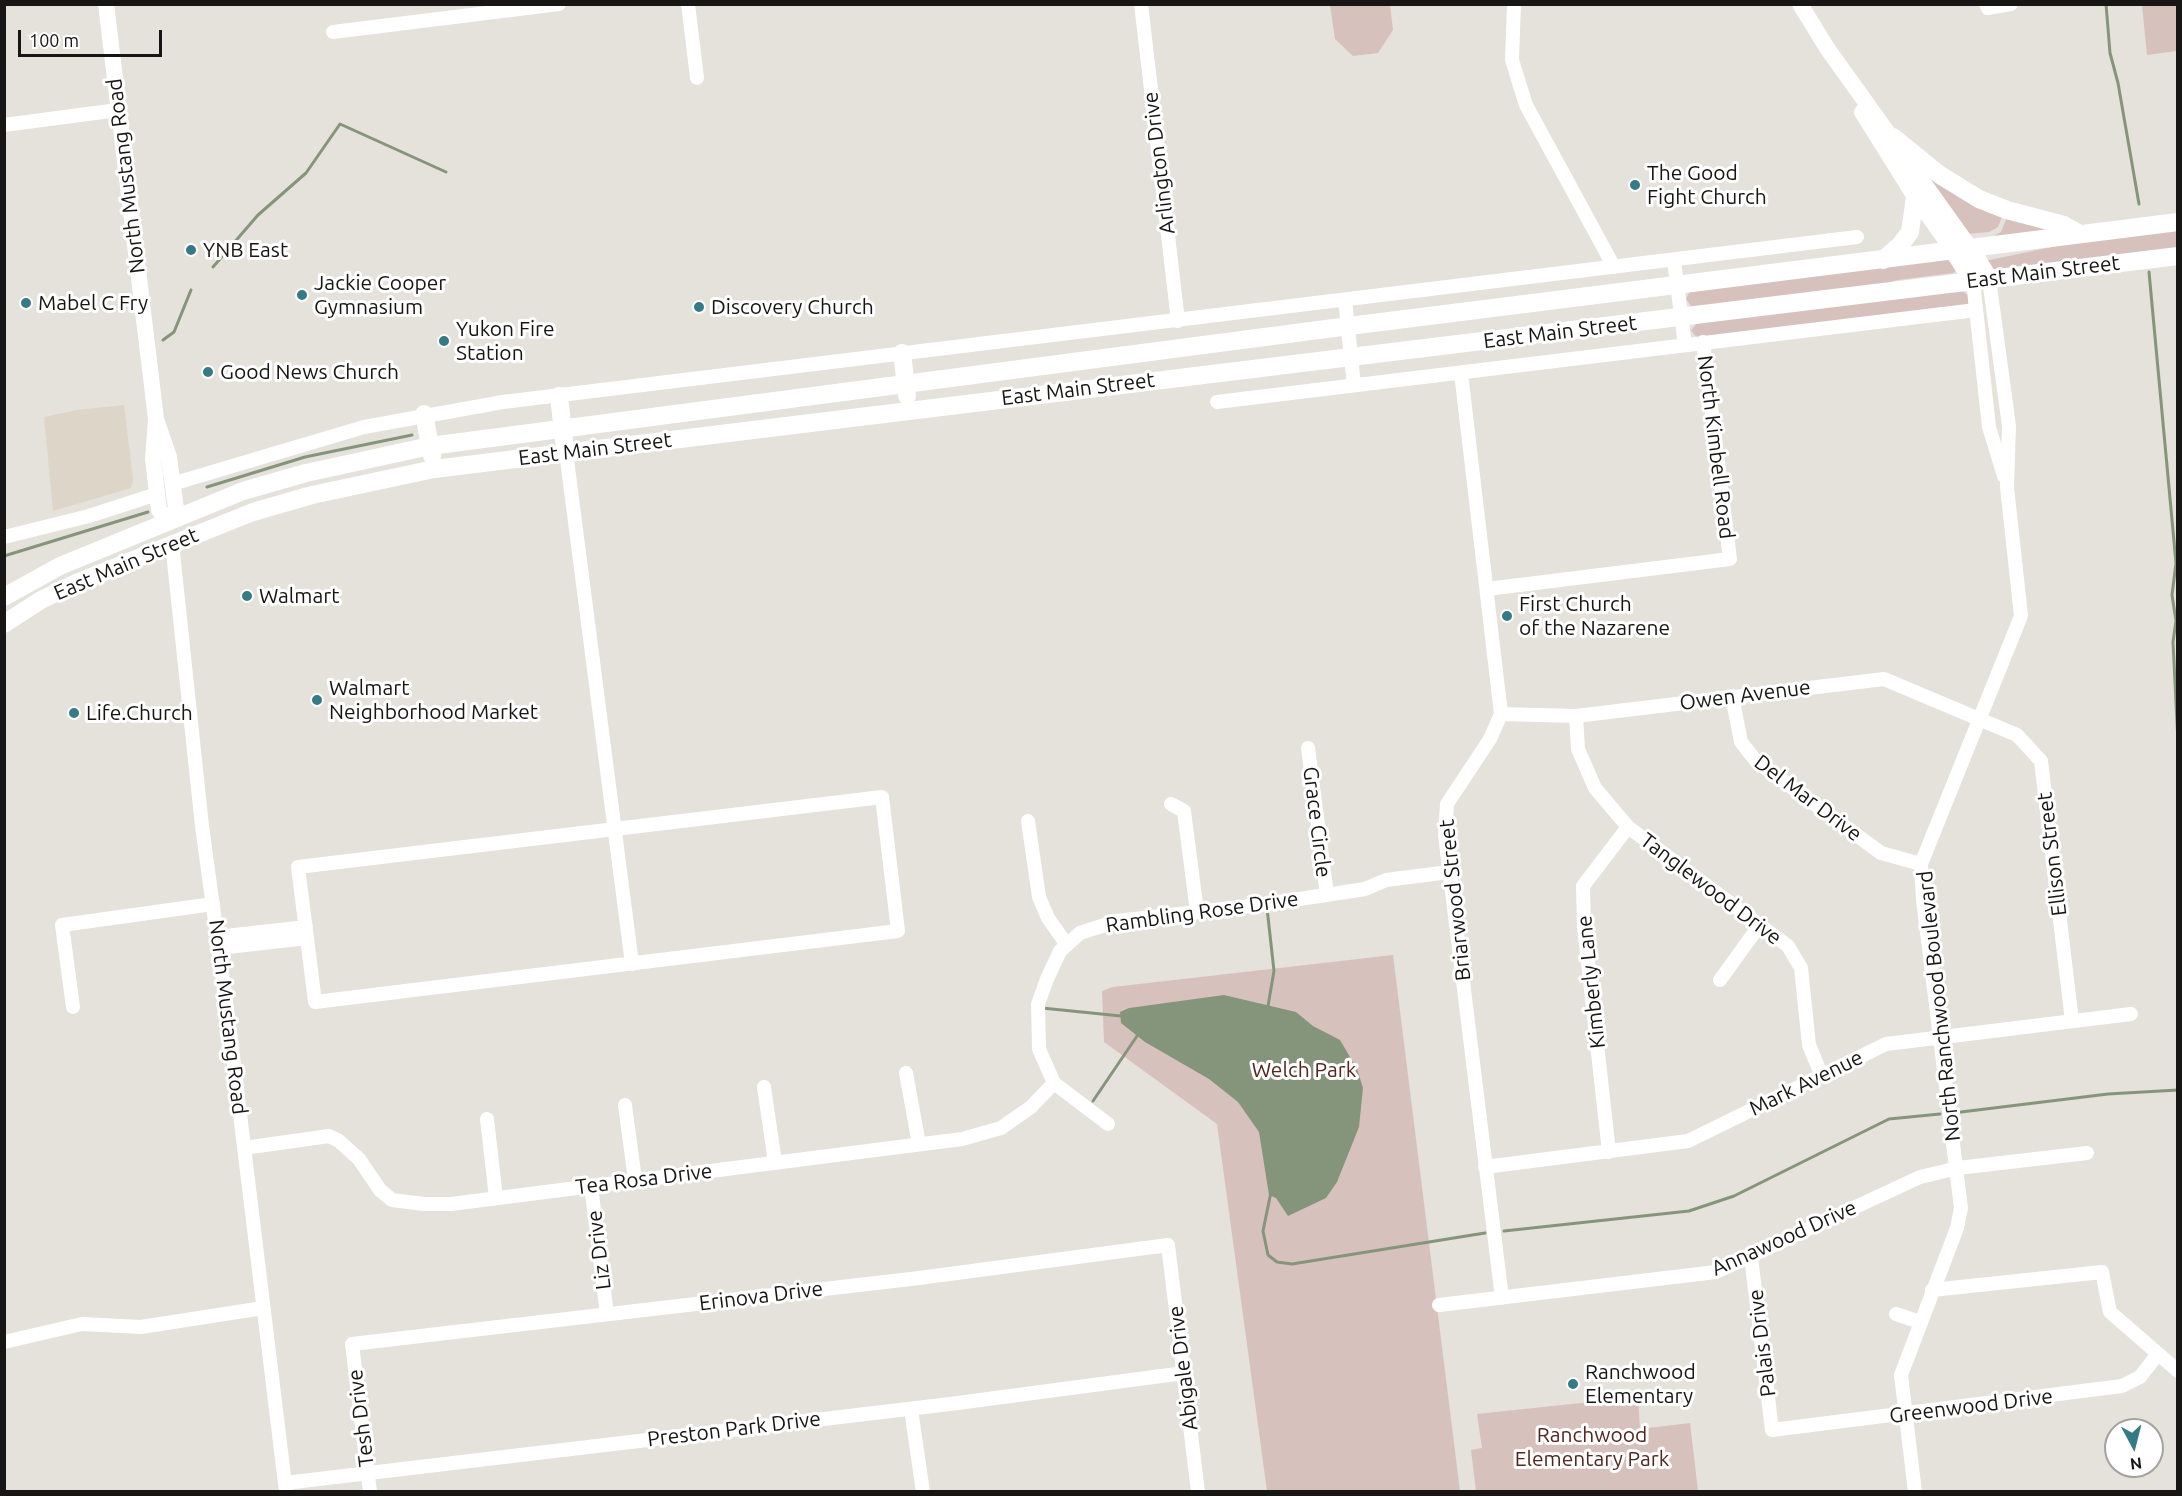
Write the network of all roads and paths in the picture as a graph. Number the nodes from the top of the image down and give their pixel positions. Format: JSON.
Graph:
{"nodes":[{"id":1,"x":106,"y":4,"type":"edge"},
{"id":2,"x":559,"y":4,"type":"edge"},
{"id":3,"x":688,"y":4,"type":"edge"},
{"id":4,"x":1141,"y":4,"type":"edge"},
{"id":5,"x":1514,"y":4,"type":"edge"},
{"id":6,"x":1800,"y":4,"type":"edge"},
{"id":7,"x":2011,"y":4,"type":"edge"},
{"id":8,"x":1987,"y":6,"type":"edge"},
{"id":9,"x":333,"y":32,"type":"dead end"},
{"id":10,"x":1827,"y":48,"type":"junction"},
{"id":11,"x":697,"y":78,"type":"dead end"},
{"id":12,"x":118,"y":110,"type":"junction"},
{"id":13,"x":4,"y":124,"type":"edge"},
{"id":14,"x":1893,"y":137,"type":"junction"},
{"id":15,"x":1915,"y":197,"type":"junction"},
{"id":16,"x":2178,"y":222,"type":"edge"},
{"id":17,"x":2080,"y":234,"type":"junction"},
{"id":18,"x":1857,"y":237,"type":"dead end"},
{"id":19,"x":1962,"y":249,"type":"junction"},
{"id":20,"x":2178,"y":256,"type":"edge"},
{"id":21,"x":1883,"y":260,"type":"junction"},
{"id":22,"x":1674,"y":261,"type":"junction"},
{"id":23,"x":1614,"y":267,"type":"junction"},
{"id":24,"x":1981,"y":280,"type":"junction"},
{"id":25,"x":1677,"y":285,"type":"junction"},
{"id":26,"x":1345,"y":300,"type":"junction"},
{"id":27,"x":1976,"y":310,"type":"junction"},
{"id":28,"x":1681,"y":318,"type":"junction"},
{"id":29,"x":1178,"y":321,"type":"junction"},
{"id":30,"x":1349,"y":326,"type":"junction"},
{"id":31,"x":1703,"y":342,"type":"junction"},
{"id":32,"x":1685,"y":345,"type":"junction"},
{"id":33,"x":902,"y":353,"type":"junction"},
{"id":34,"x":1352,"y":356,"type":"junction"},
{"id":35,"x":2001,"y":364,"type":"junction"},
{"id":36,"x":1983,"y":368,"type":"junction"},
{"id":37,"x":1461,"y":373,"type":"junction"},
{"id":38,"x":906,"y":385,"type":"junction"},
{"id":39,"x":1354,"y":385,"type":"junction"},
{"id":40,"x":559,"y":396,"type":"junction"},
{"id":41,"x":1217,"y":402,"type":"dead end"},
{"id":42,"x":909,"y":410,"type":"junction"},
{"id":43,"x":424,"y":414,"type":"junction"},
{"id":44,"x":156,"y":419,"type":"junction"},
{"id":45,"x":2008,"y":420,"type":"junction"},
{"id":46,"x":1989,"y":422,"type":"junction"},
{"id":47,"x":563,"y":430,"type":"junction"},
{"id":48,"x":430,"y":446,"type":"junction"},
{"id":49,"x":566,"y":452,"type":"junction"},
{"id":50,"x":434,"y":469,"type":"junction"},
{"id":51,"x":172,"y":484,"type":"junction"},
{"id":52,"x":2007,"y":487,"type":"junction"},
{"id":53,"x":157,"y":494,"type":"junction"},
{"id":54,"x":168,"y":521,"type":"junction"},
{"id":55,"x":4,"y":537,"type":"edge"},
{"id":56,"x":171,"y":543,"type":"junction"},
{"id":57,"x":1487,"y":589,"type":"junction"},
{"id":58,"x":4,"y":597,"type":"edge"},
{"id":59,"x":4,"y":624,"type":"edge"},
{"id":60,"x":1732,"y":696,"type":"junction"},
{"id":61,"x":1501,"y":714,"type":"junction"},
{"id":62,"x":1576,"y":716,"type":"junction"},
{"id":63,"x":1980,"y":721,"type":"junction"},
{"id":64,"x":1308,"y":748,"type":"dead end"},
{"id":65,"x":1171,"y":804,"type":"dead end"},
{"id":66,"x":1028,"y":821,"type":"dead end"},
{"id":67,"x":1628,"y":827,"type":"junction"},
{"id":68,"x":615,"y":829,"type":"junction"},
{"id":69,"x":1921,"y":864,"type":"junction"},
{"id":70,"x":1449,"y":872,"type":"junction"},
{"id":71,"x":1327,"y":895,"type":"junction"},
{"id":72,"x":213,"y":904,"type":"junction"},
{"id":73,"x":1197,"y":912,"type":"junction"},
{"id":74,"x":1759,"y":926,"type":"junction"},
{"id":75,"x":307,"y":932,"type":"junction"},
{"id":76,"x":218,"y":943,"type":"junction"},
{"id":77,"x":1067,"y":945,"type":"junction"},
{"id":78,"x":632,"y":963,"type":"junction"},
{"id":79,"x":1720,"y":980,"type":"dead end"},
{"id":80,"x":73,"y":1007,"type":"dead end"},
{"id":81,"x":2131,"y":1014,"type":"dead end"},
{"id":82,"x":2072,"y":1021,"type":"junction"},
{"id":83,"x":1939,"y":1037,"type":"junction"},
{"id":84,"x":906,"y":1073,"type":"dead end"},
{"id":85,"x":1821,"y":1074,"type":"junction"},
{"id":86,"x":1054,"y":1083,"type":"junction"},
{"id":87,"x":764,"y":1087,"type":"dead end"},
{"id":88,"x":625,"y":1105,"type":"dead end"},
{"id":89,"x":487,"y":1119,"type":"dead end"},
{"id":90,"x":1108,"y":1124,"type":"dead end"},
{"id":91,"x":919,"y":1144,"type":"junction"},
{"id":92,"x":244,"y":1148,"type":"junction"},
{"id":93,"x":1609,"y":1152,"type":"junction"},
{"id":94,"x":2087,"y":1153,"type":"dead end"},
{"id":95,"x":775,"y":1162,"type":"junction"},
{"id":96,"x":1485,"y":1167,"type":"junction"},
{"id":97,"x":1958,"y":1168,"type":"junction"},
{"id":98,"x":635,"y":1180,"type":"junction"},
{"id":99,"x":591,"y":1186,"type":"junction"},
{"id":100,"x":496,"y":1198,"type":"junction"},
{"id":101,"x":1168,"y":1245,"type":"joint"},
{"id":102,"x":1751,"y":1257,"type":"junction"},
{"id":103,"x":1932,"y":1290,"type":"junction"},
{"id":104,"x":1502,"y":1298,"type":"junction"},
{"id":105,"x":1439,"y":1305,"type":"dead end"},
{"id":106,"x":264,"y":1308,"type":"junction"},
{"id":107,"x":607,"y":1314,"type":"junction"},
{"id":108,"x":1896,"y":1314,"type":"dead end"},
{"id":109,"x":1920,"y":1322,"type":"junction"},
{"id":110,"x":4,"y":1342,"type":"edge"},
{"id":111,"x":352,"y":1344,"type":"joint"},
{"id":112,"x":2157,"y":1355,"type":"junction"},
{"id":113,"x":2178,"y":1371,"type":"edge"},
{"id":114,"x":1184,"y":1373,"type":"junction"},
{"id":115,"x":911,"y":1408,"type":"junction"},
{"id":116,"x":1906,"y":1414,"type":"junction"},
{"id":117,"x":1772,"y":1430,"type":"joint"},
{"id":118,"x":368,"y":1473,"type":"junction"},
{"id":119,"x":285,"y":1487,"type":"edge"},
{"id":120,"x":370,"y":1491,"type":"edge"},
{"id":121,"x":923,"y":1491,"type":"edge"},
{"id":122,"x":1198,"y":1491,"type":"edge"},
{"id":123,"x":1915,"y":1491,"type":"edge"}],
"edges":[{"from":1,"to":12,"type":"main road","name":"North Mustang Road"},
{"from":2,"to":9,"type":"street"},
{"from":3,"to":11,"type":"street"},
{"from":4,"to":29,"type":"street","name":"Arlington Drive"},
{"from":5,"to":23,"type":"street"},
{"from":6,"to":10,"type":"main road"},
{"from":7,"to":8,"type":"street"},
{"from":10,"to":14,"type":"main road"},
{"from":10,"to":15,"type":"main road"},
{"from":12,"to":13,"type":"street"},
{"from":12,"to":44,"type":"main road","name":"North Mustang Road"},
{"from":14,"to":17,"type":"highway"},
{"from":14,"to":19,"type":"main road"},
{"from":15,"to":19,"type":"main road"},
{"from":15,"to":21,"type":"highway"},
{"from":16,"to":17,"type":"highway","name":"East Main Street"},
{"from":17,"to":19,"type":"highway","name":"East Main Street"},
{"from":18,"to":22,"type":"street"},
{"from":19,"to":21,"type":"highway","name":"East Main Street"},
{"from":19,"to":24,"type":"highway"},
{"from":20,"to":24,"type":"highway","name":"East Main Street"},
{"from":21,"to":25,"type":"highway","name":"East Main Street"},
{"from":22,"to":23,"type":"street"},
{"from":22,"to":25,"type":"street"},
{"from":23,"to":26,"type":"street"},
{"from":24,"to":27,"type":"street","name":"North Ranchwood Boulevard"},
{"from":24,"to":28,"type":"highway","name":"East Main Street"},
{"from":24,"to":35,"type":"street","name":"North Ranchwood Boulevard"},
{"from":25,"to":28,"type":"street"},
{"from":25,"to":30,"type":"highway","name":"East Main Street"},
{"from":26,"to":29,"type":"street"},
{"from":26,"to":30,"type":"street"},
{"from":27,"to":31,"type":"street","name":"East Main Street"},
{"from":27,"to":36,"type":"street","name":"North Ranchwood Boulevard"},
{"from":28,"to":32,"type":"street"},
{"from":28,"to":34,"type":"highway","name":"East Main Street"},
{"from":29,"to":33,"type":"street"},
{"from":30,"to":34,"type":"street"},
{"from":30,"to":38,"type":"highway","name":"East Main Street"},
{"from":31,"to":32,"type":"street","name":"East Main Street"},
{"from":31,"to":57,"type":"street","name":"North Kimbell Road"},
{"from":32,"to":37,"type":"street","name":"East Main Street"},
{"from":33,"to":38,"type":"highway"},
{"from":33,"to":40,"type":"street"},
{"from":34,"to":39,"type":"street"},
{"from":34,"to":42,"type":"highway","name":"East Main Street"},
{"from":35,"to":36,"type":"street"},
{"from":35,"to":45,"type":"street","name":"North Ranchwood Boulevard"},
{"from":36,"to":46,"type":"street","name":"North Ranchwood Boulevard"},
{"from":37,"to":39,"type":"street","name":"East Main Street"},
{"from":37,"to":57,"type":"street"},
{"from":38,"to":42,"type":"highway"},
{"from":38,"to":47,"type":"highway","name":"East Main Street"},
{"from":39,"to":41,"type":"street","name":"East Main Street"},
{"from":40,"to":43,"type":"street"},
{"from":40,"to":47,"type":"highway"},
{"from":42,"to":49,"type":"highway","name":"East Main Street"},
{"from":43,"to":48,"type":"highway"},
{"from":43,"to":51,"type":"street"},
{"from":44,"to":51,"type":"main road","name":"North Mustang Road"},
{"from":44,"to":53,"type":"main road","name":"North Mustang Road"},
{"from":45,"to":46,"type":"street"},
{"from":45,"to":52,"type":"street","name":"North Ranchwood Boulevard"},
{"from":46,"to":52,"type":"street","name":"North Ranchwood Boulevard"},
{"from":47,"to":48,"type":"highway","name":"East Main Street"},
{"from":47,"to":49,"type":"highway"},
{"from":48,"to":50,"type":"highway"},
{"from":48,"to":54,"type":"highway","name":"East Main Street"},
{"from":49,"to":50,"type":"highway","name":"East Main Street"},
{"from":49,"to":68,"type":"street"},
{"from":50,"to":56,"type":"highway","name":"East Main Street"},
{"from":51,"to":54,"type":"main road","name":"North Mustang Road"},
{"from":52,"to":63,"type":"street","name":"North Ranchwood Boulevard"},
{"from":53,"to":54,"type":"main road","name":"North Mustang Road"},
{"from":53,"to":55,"type":"street"},
{"from":54,"to":56,"type":"highway"},
{"from":54,"to":58,"type":"highway","name":"East Main Street"},
{"from":56,"to":59,"type":"highway","name":"East Main Street"},
{"from":56,"to":72,"type":"street","name":"North Mustang Road"},
{"from":57,"to":61,"type":"street"},
{"from":60,"to":62,"type":"street","name":"Owen Avenue"},
{"from":60,"to":63,"type":"street","name":"Owen Avenue"},
{"from":60,"to":69,"type":"street","name":"Del Mar Drive"},
{"from":61,"to":62,"type":"street","name":"Owen Avenue"},
{"from":61,"to":70,"type":"street","name":"Briarwood Street"},
{"from":62,"to":67,"type":"street","name":"Tanglewood Drive"},
{"from":63,"to":69,"type":"street","name":"North Ranchwood Boulevard"},
{"from":63,"to":82,"type":"street","name":"Ellison Street"},
{"from":64,"to":71,"type":"street","name":"Grace Circle"},
{"from":65,"to":73,"type":"street"},
{"from":66,"to":77,"type":"street"},
{"from":67,"to":74,"type":"street","name":"Tanglewood Drive"},
{"from":67,"to":93,"type":"street","name":"Kimberly Lane"},
{"from":68,"to":75,"type":"street"},
{"from":68,"to":78,"type":"street"},
{"from":68,"to":78,"type":"street"},
{"from":69,"to":83,"type":"street","name":"North Ranchwood Boulevard"},
{"from":70,"to":71,"type":"street","name":"Rambling Rose Drive"},
{"from":70,"to":96,"type":"street","name":"Briarwood Street"},
{"from":71,"to":73,"type":"street","name":"Rambling Rose Drive"},
{"from":72,"to":76,"type":"street","name":"North Mustang Road"},
{"from":72,"to":80,"type":"street"},
{"from":73,"to":77,"type":"street","name":"Rambling Rose Drive"},
{"from":74,"to":79,"type":"street"},
{"from":74,"to":85,"type":"street","name":"Tanglewood Drive"},
{"from":75,"to":76,"type":"street"},
{"from":75,"to":78,"type":"street"},
{"from":76,"to":92,"type":"street","name":"North Mustang Road"},
{"from":77,"to":86,"type":"street","name":"Rambling Rose Drive"},
{"from":81,"to":82,"type":"street","name":"Mark Avenue"},
{"from":82,"to":83,"type":"street","name":"Mark Avenue"},
{"from":83,"to":85,"type":"street","name":"Mark Avenue"},
{"from":83,"to":97,"type":"street","name":"North Ranchwood Boulevard"},
{"from":84,"to":91,"type":"street"},
{"from":85,"to":93,"type":"street","name":"Mark Avenue"},
{"from":86,"to":90,"type":"street","name":"Rambling Rose Drive"},
{"from":86,"to":91,"type":"street","name":"Tea Rosa Drive"},
{"from":87,"to":95,"type":"street"},
{"from":88,"to":98,"type":"street"},
{"from":89,"to":100,"type":"street"},
{"from":91,"to":95,"type":"street","name":"Tea Rosa Drive"},
{"from":92,"to":100,"type":"street","name":"Tea Rosa Drive"},
{"from":92,"to":106,"type":"street","name":"North Mustang Road"},
{"from":93,"to":96,"type":"street","name":"Mark Avenue"},
{"from":94,"to":97,"type":"street","name":"Annawood Drive"},
{"from":95,"to":98,"type":"street","name":"Tea Rosa Drive"},
{"from":96,"to":104,"type":"street","name":"Briarwood Street"},
{"from":97,"to":102,"type":"street","name":"Annawood Drive"},
{"from":97,"to":103,"type":"street","name":"North Ranchwood Boulevard"},
{"from":98,"to":99,"type":"street","name":"Tea Rosa Drive"},
{"from":99,"to":100,"type":"street","name":"Tea Rosa Drive"},
{"from":99,"to":107,"type":"street","name":"Liz Drive"},
{"from":101,"to":107,"type":"street","name":"Erinova Drive"},
{"from":101,"to":114,"type":"street","name":"Abigale Drive"},
{"from":102,"to":104,"type":"street","name":"Annawood Drive"},
{"from":102,"to":117,"type":"street","name":"Palais Drive"},
{"from":103,"to":109,"type":"street","name":"North Ranchwood Boulevard"},
{"from":103,"to":112,"type":"street"},
{"from":104,"to":105,"type":"street","name":"Annawood Drive"},
{"from":106,"to":110,"type":"street"},
{"from":106,"to":119,"type":"street","name":"North Mustang Road"},
{"from":107,"to":111,"type":"street","name":"Erinova Drive"},
{"from":108,"to":109,"type":"street"},
{"from":109,"to":116,"type":"street","name":"North Ranchwood Boulevard"},
{"from":111,"to":118,"type":"street","name":"Tesh Drive"},
{"from":112,"to":113,"type":"street"},
{"from":112,"to":116,"type":"street","name":"Greenwood Drive"},
{"from":114,"to":115,"type":"street","name":"Preston Park Drive"},
{"from":114,"to":122,"type":"street","name":"Abigale Drive"},
{"from":115,"to":118,"type":"street","name":"Preston Park Drive"},
{"from":115,"to":121,"type":"street"},
{"from":116,"to":117,"type":"street","name":"Greenwood Drive"},
{"from":116,"to":123,"type":"street","name":"North Ranchwood Boulevard"},
{"from":118,"to":119,"type":"street","name":"Preston Park Drive"},
{"from":118,"to":120,"type":"street","name":"Tesh Drive"}]}
